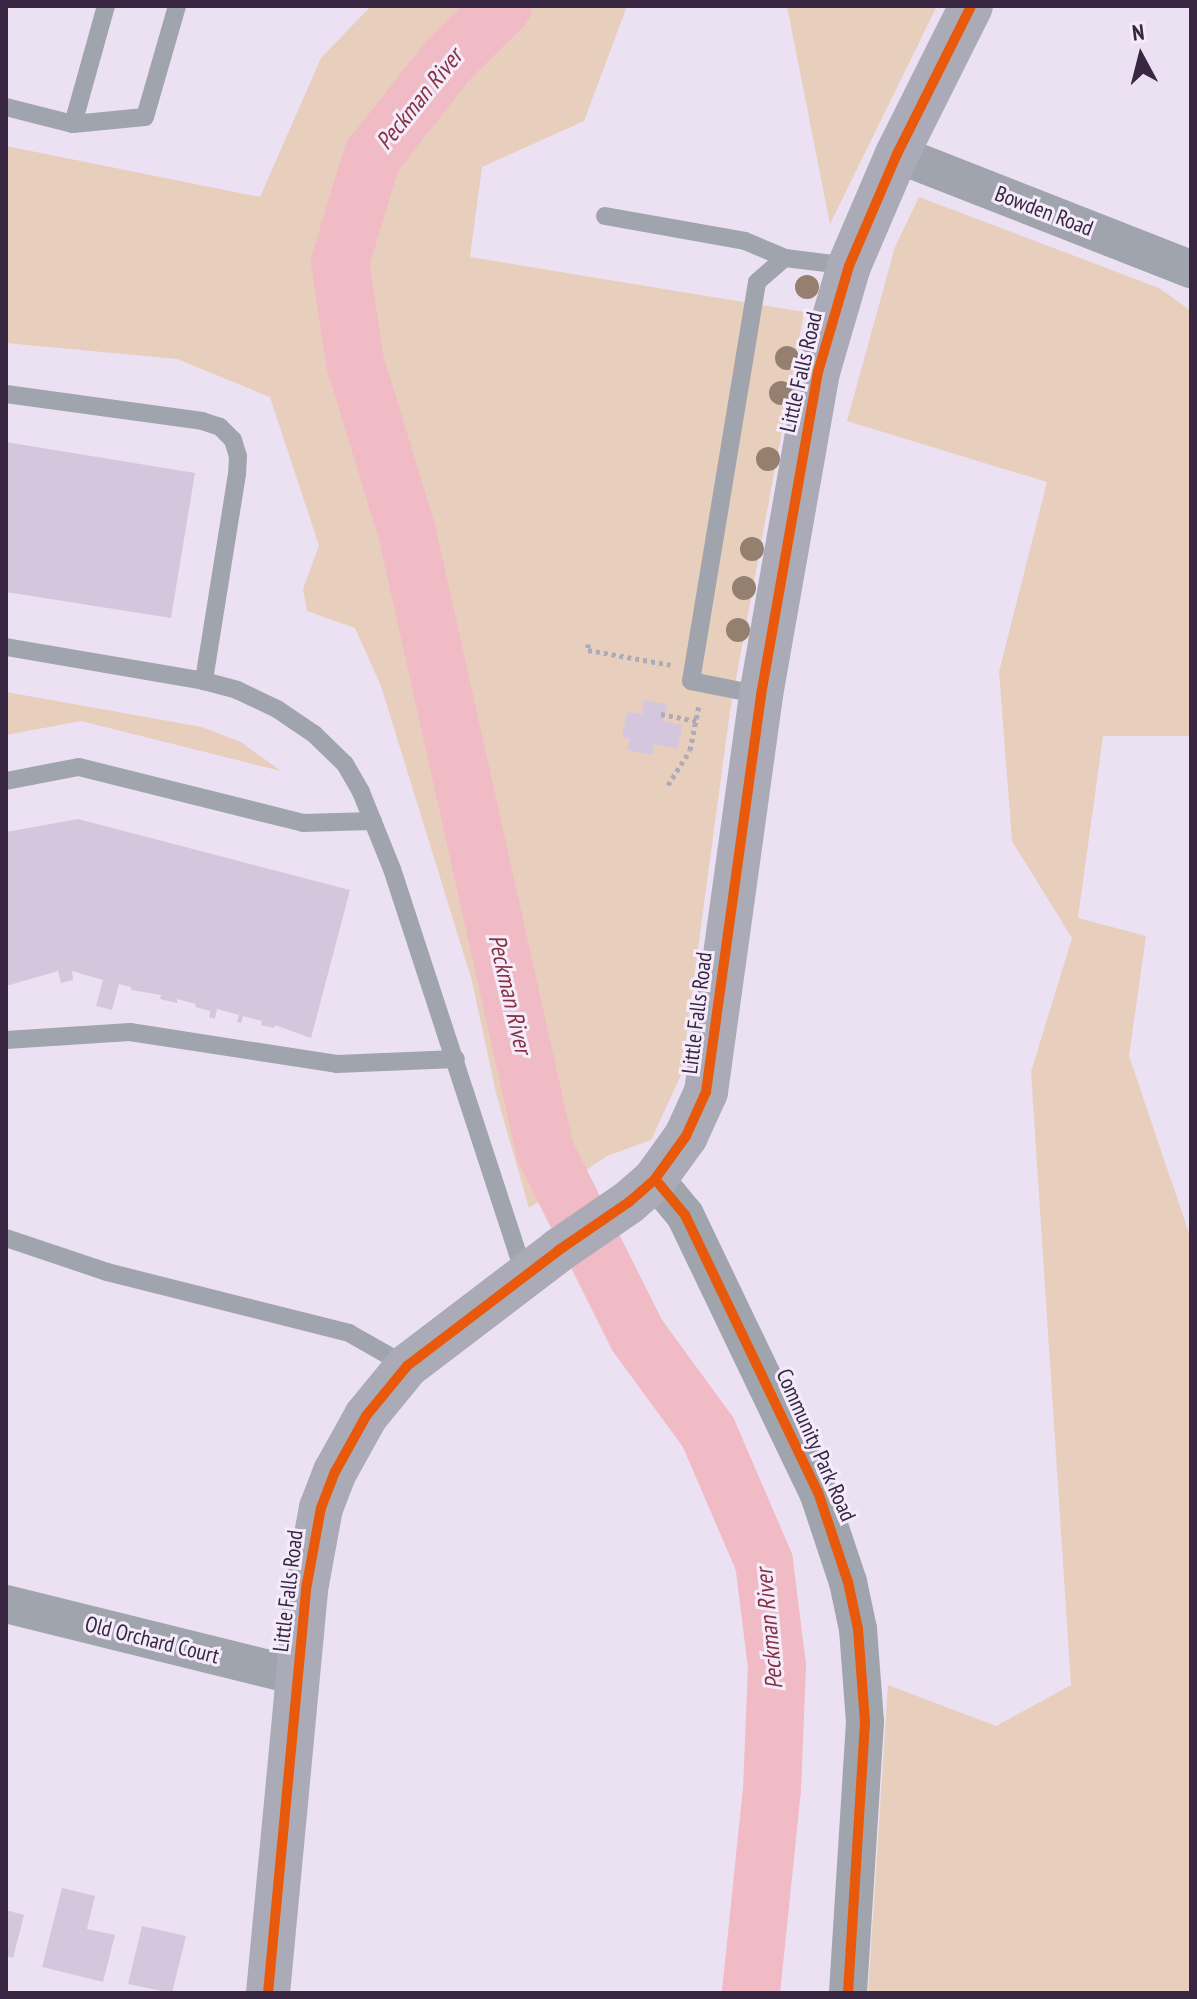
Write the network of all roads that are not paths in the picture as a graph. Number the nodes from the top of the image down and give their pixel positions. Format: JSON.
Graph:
{"nodes":[{"id":1,"x":106,"y":6,"type":"edge"},
{"id":2,"x":177,"y":6,"type":"edge"},
{"id":3,"x":971,"y":6,"type":"edge"},
{"id":4,"x":6,"y":107,"type":"edge"},
{"id":5,"x":73,"y":124,"type":"junction"},
{"id":6,"x":897,"y":154,"type":"junction"},
{"id":7,"x":605,"y":216,"type":"dead end"},
{"id":8,"x":785,"y":258,"type":"junction"},
{"id":9,"x":849,"y":266,"type":"junction"},
{"id":10,"x":1191,"y":269,"type":"edge"},
{"id":11,"x":6,"y":394,"type":"edge"},
{"id":12,"x":6,"y":647,"type":"edge"},
{"id":13,"x":204,"y":681,"type":"junction"},
{"id":14,"x":761,"y":695,"type":"junction"},
{"id":15,"x":6,"y":781,"type":"edge"},
{"id":16,"x":373,"y":821,"type":"junction"},
{"id":17,"x":6,"y":1040,"type":"edge"},
{"id":18,"x":456,"y":1059,"type":"junction"},
{"id":19,"x":642,"y":1190,"type":"junction"},
{"id":20,"x":6,"y":1238,"type":"edge"},
{"id":21,"x":542,"y":1263,"type":"junction"},
{"id":22,"x":407,"y":1366,"type":"junction"},
{"id":23,"x":6,"y":1604,"type":"edge"},
{"id":24,"x":298,"y":1676,"type":"junction"},
{"id":25,"x":268,"y":1993,"type":"edge"},
{"id":26,"x":848,"y":1993,"type":"edge"}],
"edges":[{"from":1,"to":5,"type":"lane"},
{"from":2,"to":5,"type":"lane"},
{"from":3,"to":6,"type":"street","name":"Little Falls Road"},
{"from":4,"to":5,"type":"lane"},
{"from":6,"to":9,"type":"street","name":"Little Falls Road"},
{"from":6,"to":10,"type":"street","name":"Bowden Road"},
{"from":7,"to":8,"type":"lane"},
{"from":8,"to":9,"type":"lane"},
{"from":8,"to":14,"type":"lane"},
{"from":9,"to":14,"type":"street","name":"Little Falls Road"},
{"from":11,"to":13,"type":"lane"},
{"from":12,"to":13,"type":"lane"},
{"from":13,"to":16,"type":"lane"},
{"from":14,"to":19,"type":"street","name":"Little Falls Road"},
{"from":15,"to":16,"type":"lane"},
{"from":16,"to":18,"type":"lane"},
{"from":17,"to":18,"type":"lane"},
{"from":18,"to":21,"type":"lane"},
{"from":19,"to":21,"type":"street","name":"Little Falls Road"},
{"from":19,"to":26,"type":"street","name":"Community Park Road"},
{"from":20,"to":22,"type":"lane"},
{"from":21,"to":22,"type":"street","name":"Little Falls Road"},
{"from":22,"to":24,"type":"street","name":"Little Falls Road"},
{"from":23,"to":24,"type":"street","name":"Old Orchard Court"},
{"from":24,"to":25,"type":"street","name":"Little Falls Road"}]}
